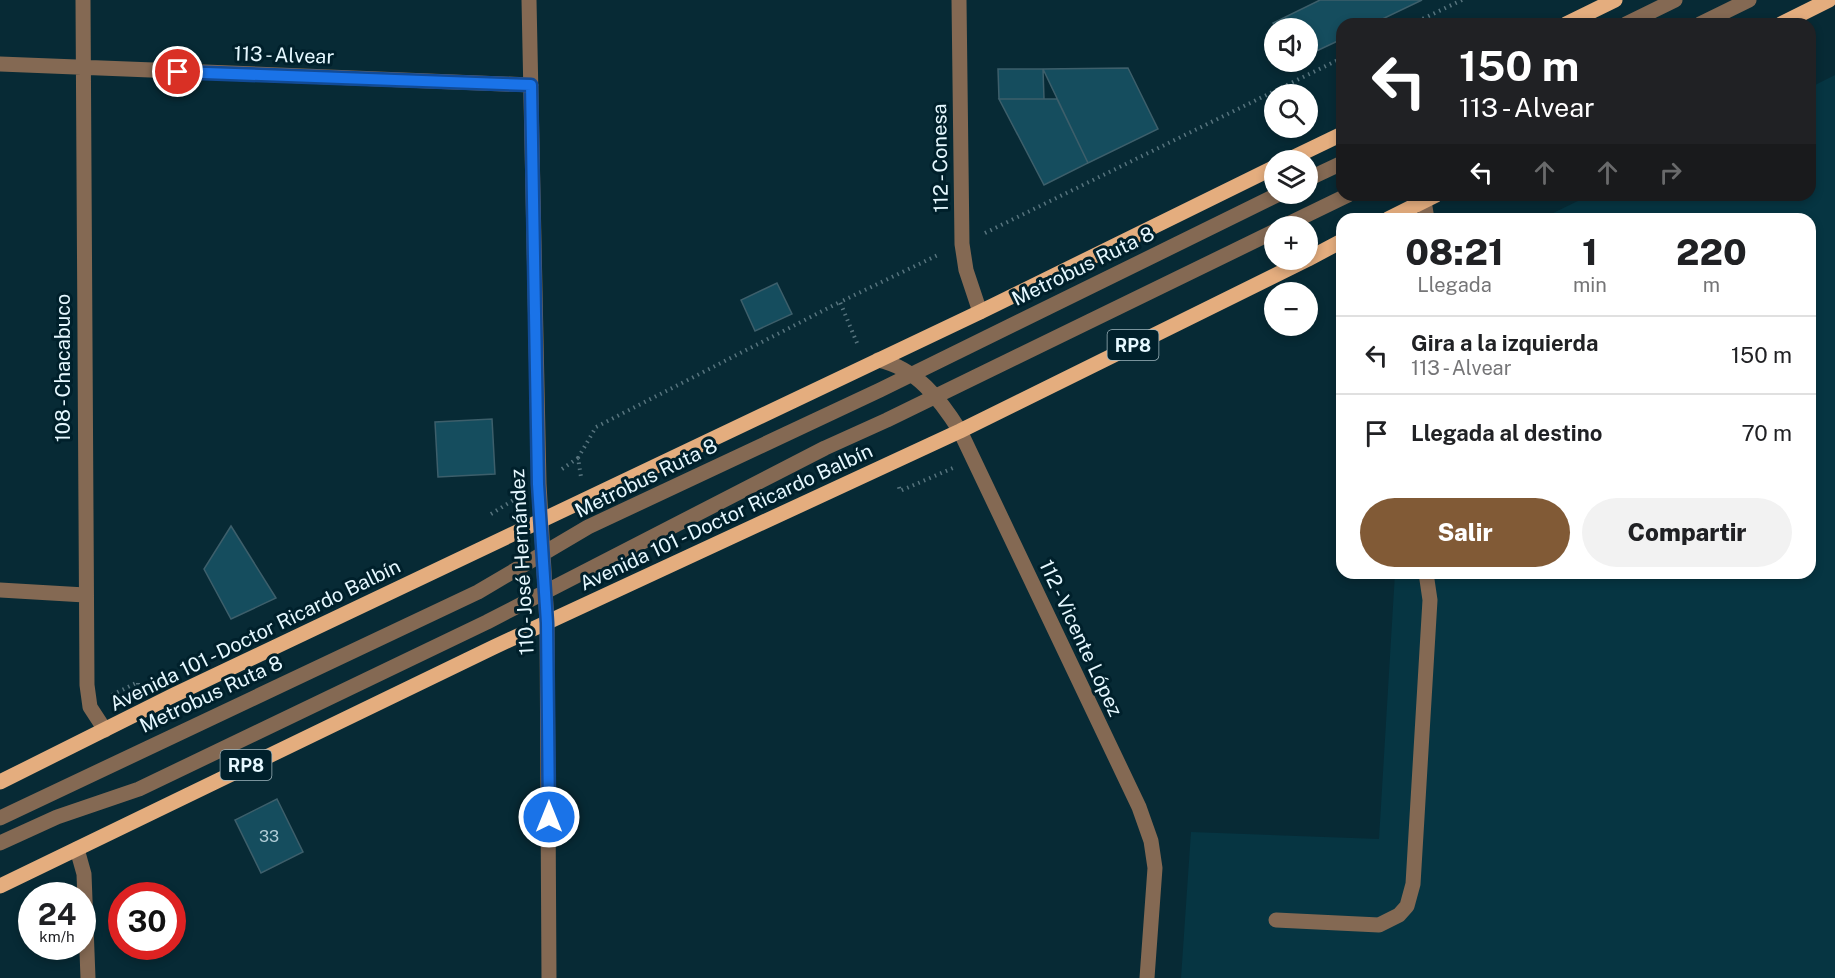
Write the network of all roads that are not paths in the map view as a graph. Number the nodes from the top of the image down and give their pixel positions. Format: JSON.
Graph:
{"nodes":[{"id":1,"x":83,"y":0,"type":"edge"},
{"id":2,"x":529,"y":0,"type":"edge"},
{"id":3,"x":958,"y":0,"type":"edge"},
{"id":4,"x":1613,"y":0,"type":"edge"},
{"id":5,"x":1675,"y":0,"type":"edge"},
{"id":6,"x":1749,"y":0,"type":"edge"},
{"id":7,"x":1829,"y":0,"type":"edge"},
{"id":8,"x":1578,"y":18,"type":"edge"},
{"id":9,"x":1638,"y":18,"type":"edge"},
{"id":10,"x":1712,"y":18,"type":"edge"},
{"id":11,"x":1793,"y":18,"type":"edge"},
{"id":12,"x":0,"y":64,"type":"edge"},
{"id":13,"x":84,"y":69,"type":"junction"},
{"id":14,"x":531,"y":85,"type":"junction"},
{"id":15,"x":1336,"y":137,"type":"edge"},
{"id":16,"x":1309,"y":150,"type":"edge"},
{"id":17,"x":1336,"y":165,"type":"edge"},
{"id":18,"x":1264,"y":172,"type":"edge"},
{"id":19,"x":1318,"y":174,"type":"edge"},
{"id":20,"x":1264,"y":201,"type":"edge"},
{"id":21,"x":1336,"y":201,"type":"edge"},
{"id":22,"x":1424,"y":201,"type":"edge"},
{"id":23,"x":1400,"y":213,"type":"edge"},
{"id":24,"x":1305,"y":216,"type":"edge"},
{"id":25,"x":1264,"y":236,"type":"edge"},
{"id":26,"x":1336,"y":244,"type":"edge"},
{"id":27,"x":1318,"y":253,"type":"edge"},
{"id":28,"x":1285,"y":270,"type":"edge"},
{"id":29,"x":980,"y":312,"type":"junction"},
{"id":30,"x":878,"y":360,"type":"junction"},
{"id":31,"x":911,"y":373,"type":"junction"},
{"id":32,"x":934,"y":396,"type":"junction"},
{"id":33,"x":960,"y":432,"type":"junction"},
{"id":34,"x":541,"y":521,"type":"junction"},
{"id":35,"x":544,"y":552,"type":"junction"},
{"id":36,"x":1427,"y":579,"type":"edge"},
{"id":37,"x":0,"y":590,"type":"edge"},
{"id":38,"x":545,"y":591,"type":"junction"},
{"id":39,"x":85,"y":594,"type":"junction"},
{"id":40,"x":547,"y":623,"type":"junction"},
{"id":41,"x":105,"y":730,"type":"junction"},
{"id":42,"x":0,"y":782,"type":"edge"},
{"id":43,"x":0,"y":818,"type":"edge"},
{"id":44,"x":0,"y":843,"type":"edge"},
{"id":45,"x":77,"y":849,"type":"junction"},
{"id":46,"x":0,"y":886,"type":"edge"},
{"id":47,"x":1276,"y":920,"type":"dead end"},
{"id":48,"x":88,"y":978,"type":"edge"},
{"id":49,"x":549,"y":978,"type":"edge"},
{"id":50,"x":1147,"y":978,"type":"edge"}],
"edges":[{"from":1,"to":13,"type":"street","name":"108 - Chacabuco"},
{"from":2,"to":14,"type":"street","name":"110 - José Hernández"},
{"from":3,"to":29,"type":"street","name":"112 - Conesa"},
{"from":4,"to":8,"type":"main road"},
{"from":5,"to":9,"type":"street"},
{"from":6,"to":10,"type":"street"},
{"from":7,"to":11,"type":"main road"},
{"from":12,"to":13,"type":"street","name":"113 - Alvear"},
{"from":13,"to":14,"type":"street","name":"113 - Alvear"},
{"from":13,"to":39,"type":"street","name":"108 - Chacabuco"},
{"from":14,"to":34,"type":"street","name":"110 - José Hernández"},
{"from":15,"to":16,"type":"main road"},
{"from":17,"to":19,"type":"street"},
{"from":18,"to":29,"type":"main road","name":"Avenida 101 - Doctor Ricardo Balbín"},
{"from":20,"to":31,"type":"street","name":"Metrobus Ruta 8"},
{"from":21,"to":24,"type":"street"},
{"from":22,"to":23,"type":"main road"},
{"from":25,"to":32,"type":"street"},
{"from":26,"to":27,"type":"main road","name":"Avenida 101 - Doctor Ricardo Balbín","number":"RP8"},
{"from":28,"to":33,"type":"main road","name":"Avenida 101 - Doctor Ricardo Balbín","number":"RP8"},
{"from":29,"to":30,"type":"main road","name":"Avenida 101 - Doctor Ricardo Balbín"},
{"from":30,"to":31,"type":"street","name":"112 - Vicente López"},
{"from":30,"to":34,"type":"main road","name":"Avenida 101 - Doctor Ricardo Balbín"},
{"from":31,"to":32,"type":"street","name":"112 - Vicente López"},
{"from":31,"to":35,"type":"street","name":"Metrobus Ruta 8"},
{"from":32,"to":33,"type":"street","name":"112 - Vicente López"},
{"from":32,"to":38,"type":"street"},
{"from":33,"to":40,"type":"main road","name":"Avenida 101 - Doctor Ricardo Balbín","number":"RP8"},
{"from":33,"to":50,"type":"street","name":"112 - Vicente López"},
{"from":34,"to":35,"type":"street","name":"110 - José Hernández"},
{"from":34,"to":41,"type":"main road","name":"Avenida 101 - Doctor Ricardo Balbín"},
{"from":35,"to":38,"type":"street","name":"110 - José Hernández"},
{"from":35,"to":43,"type":"street","name":"Metrobus Ruta 8"},
{"from":36,"to":47,"type":"street"},
{"from":37,"to":39,"type":"street"},
{"from":38,"to":40,"type":"street","name":"110 - José Hernández"},
{"from":38,"to":44,"type":"street"},
{"from":39,"to":41,"type":"street","name":"108 - Chacabuco"},
{"from":40,"to":45,"type":"main road","name":"Avenida 101 - Doctor Ricardo Balbín","number":"RP8"},
{"from":40,"to":49,"type":"street","name":"110 - José Hernández"},
{"from":41,"to":42,"type":"main road","name":"Avenida 101 - Doctor Ricardo Balbín"},
{"from":45,"to":46,"type":"main road","name":"Avenida 101 - Doctor Ricardo Balbín","number":"RP8"},
{"from":45,"to":48,"type":"street"}]}
